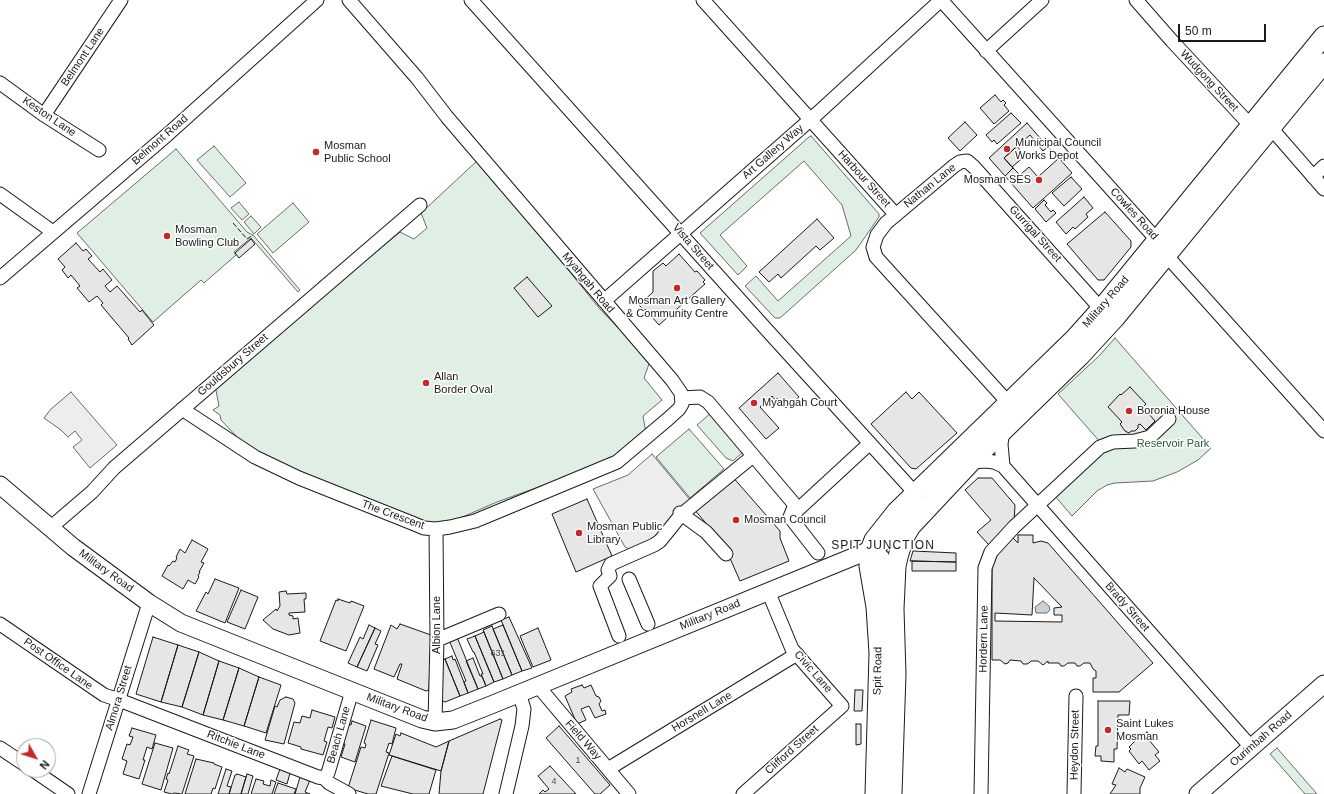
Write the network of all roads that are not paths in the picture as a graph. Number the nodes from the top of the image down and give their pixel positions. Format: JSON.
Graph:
{"nodes":[{"id":1,"x":121,"y":0,"type":"edge"},
{"id":2,"x":318,"y":0,"type":"edge"},
{"id":3,"x":349,"y":0,"type":"edge"},
{"id":4,"x":471,"y":0,"type":"edge"},
{"id":5,"x":703,"y":0,"type":"edge"},
{"id":6,"x":941,"y":0,"type":"edge"},
{"id":7,"x":1042,"y":0,"type":"edge"},
{"id":8,"x":1136,"y":0,"type":"edge"},
{"id":9,"x":1324,"y":36,"type":"edge"},
{"id":10,"x":986,"y":51,"type":"junction"},
{"id":11,"x":1324,"y":63,"type":"edge"},
{"id":12,"x":0,"y":83,"type":"edge"},
{"id":13,"x":44,"y":115,"type":"junction"},
{"id":14,"x":810,"y":120,"type":"junction"},
{"id":15,"x":1251,"y":126,"type":"junction"},
{"id":16,"x":1271,"y":128,"type":"junction"},
{"id":17,"x":99,"y":150,"type":"dead end"},
{"id":18,"x":967,"y":161,"type":"joint"},
{"id":19,"x":1324,"y":166,"type":"edge"},
{"id":20,"x":1313,"y":176,"type":"junction"},
{"id":21,"x":1324,"y":189,"type":"edge"},
{"id":22,"x":0,"y":194,"type":"edge"},
{"id":23,"x":420,"y":205,"type":"dead end"},
{"id":24,"x":896,"y":215,"type":"junction"},
{"id":25,"x":53,"y":232,"type":"junction"},
{"id":26,"x":681,"y":234,"type":"junction"},
{"id":27,"x":1162,"y":247,"type":"junction"},
{"id":28,"x":0,"y":278,"type":"edge"},
{"id":29,"x":604,"y":301,"type":"junction"},
{"id":30,"x":1101,"y":309,"type":"junction"},
{"id":31,"x":682,"y":398,"type":"junction"},
{"id":32,"x":1014,"y":408,"type":"junction"},
{"id":33,"x":182,"y":409,"type":"junction"},
{"id":34,"x":1169,"y":419,"type":"dead end"},
{"id":35,"x":1003,"y":431,"type":"junction"},
{"id":36,"x":1324,"y":431,"type":"edge"},
{"id":37,"x":869,"y":444,"type":"junction"},
{"id":38,"x":753,"y":456,"type":"junction"},
{"id":39,"x":972,"y":462,"type":"junction"},
{"id":40,"x":1003,"y":466,"type":"junction"},
{"id":41,"x":0,"y":485,"type":"edge"},
{"id":42,"x":945,"y":489,"type":"junction"},
{"id":43,"x":915,"y":493,"type":"junction"},
{"id":44,"x":1038,"y":505,"type":"junction"},
{"id":45,"x":683,"y":513,"type":"junction"},
{"id":46,"x":790,"y":517,"type":"junction"},
{"id":47,"x":50,"y":528,"type":"junction"},
{"id":48,"x":436,"y":529,"type":"junction"},
{"id":49,"x":870,"y":550,"type":"junction"},
{"id":50,"x":818,"y":553,"type":"dead end"},
{"id":51,"x":899,"y":553,"type":"joint"},
{"id":52,"x":726,"y":554,"type":"dead end"},
{"id":53,"x":628,"y":579,"type":"dead end"},
{"id":54,"x":768,"y":591,"type":"junction"},
{"id":55,"x":149,"y":603,"type":"junction"},
{"id":56,"x":894,"y":609,"type":"junction"},
{"id":57,"x":499,"y":614,"type":"dead end"},
{"id":58,"x":0,"y":624,"type":"edge"},
{"id":59,"x":648,"y":624,"type":"dead end"},
{"id":60,"x":619,"y":636,"type":"dead end"},
{"id":61,"x":437,"y":640,"type":"junction"},
{"id":62,"x":797,"y":654,"type":"junction"},
{"id":63,"x":1324,"y":684,"type":"edge"},
{"id":64,"x":538,"y":686,"type":"junction"},
{"id":65,"x":352,"y":691,"type":"junction"},
{"id":66,"x":519,"y":693,"type":"junction"},
{"id":67,"x":1076,"y":696,"type":"dead end"},
{"id":68,"x":119,"y":700,"type":"junction"},
{"id":69,"x":842,"y":706,"type":"joint"},
{"id":70,"x":435,"y":722,"type":"junction"},
{"id":71,"x":1251,"y":747,"type":"junction"},
{"id":72,"x":0,"y":748,"type":"edge"},
{"id":73,"x":16,"y":759,"type":"edge"},
{"id":74,"x":608,"y":769,"type":"junction"},
{"id":75,"x":45,"y":778,"type":"edge"},
{"id":76,"x":324,"y":778,"type":"junction"},
{"id":77,"x":68,"y":794,"type":"edge"},
{"id":78,"x":89,"y":794,"type":"edge"},
{"id":79,"x":349,"y":794,"type":"edge"},
{"id":80,"x":506,"y":794,"type":"edge"},
{"id":81,"x":629,"y":794,"type":"edge"},
{"id":82,"x":743,"y":794,"type":"edge"},
{"id":83,"x":875,"y":794,"type":"edge"},
{"id":84,"x":892,"y":794,"type":"edge"},
{"id":85,"x":981,"y":794,"type":"edge"},
{"id":86,"x":1074,"y":794,"type":"edge"},
{"id":87,"x":1198,"y":794,"type":"edge"}],
"edges":[{"from":1,"to":13,"type":"street","name":"Belmont Lane"},
{"from":2,"to":25,"type":"street","name":"Belmont Road"},
{"from":3,"to":29,"type":"street","name":"Myahgah Road"},
{"from":4,"to":26,"type":"street","name":"Vista Street"},
{"from":5,"to":14,"type":"street","name":"Harbour Street"},
{"from":6,"to":10,"type":"street","name":"Cowles Road"},
{"from":6,"to":14,"type":"street","name":"Art Gallery Way"},
{"from":7,"to":10,"type":"street"},
{"from":8,"to":15,"type":"street","name":"Wudgong Street"},
{"from":9,"to":15,"type":"highway","name":"Military Road"},
{"from":10,"to":27,"type":"street","name":"Cowles Road"},
{"from":11,"to":16,"type":"highway","name":"Military Road"},
{"from":12,"to":13,"type":"street","name":"Keston Lane"},
{"from":13,"to":17,"type":"street","name":"Keston Lane"},
{"from":14,"to":24,"type":"street","name":"Harbour Street"},
{"from":14,"to":26,"type":"street","name":"Art Gallery Way"},
{"from":15,"to":27,"type":"highway","name":"Military Road"},
{"from":16,"to":20,"type":"street"},
{"from":16,"to":27,"type":"highway","name":"Military Road"},
{"from":18,"to":24,"type":"street","name":"Nathan Lane"},
{"from":18,"to":30,"type":"street","name":"Gurrigal Street"},
{"from":19,"to":20,"type":"street"},
{"from":20,"to":21,"type":"street"},
{"from":22,"to":25,"type":"street"},
{"from":23,"to":33,"type":"street","name":"Gouldsbury Street"},
{"from":24,"to":32,"type":"street","name":"Harbour Street"},
{"from":25,"to":28,"type":"street","name":"Belmont Road"},
{"from":26,"to":29,"type":"street","name":"Art Gallery Way"},
{"from":26,"to":37,"type":"street","name":"Vista Street"},
{"from":27,"to":30,"type":"highway","name":"Military Road"},
{"from":27,"to":32,"type":"highway","name":"Military Road"},
{"from":27,"to":36,"type":"street","name":"Cowles Road"},
{"from":29,"to":31,"type":"street","name":"Myahgah Road"},
{"from":30,"to":32,"type":"highway","name":"Military Road"},
{"from":31,"to":38,"type":"street"},
{"from":31,"to":48,"type":"street","name":"The Crescent"},
{"from":32,"to":35,"type":"highway","name":"Military Road"},
{"from":32,"to":43,"type":"highway","name":"Military Road"},
{"from":33,"to":47,"type":"street","name":"Gouldsbury Street"},
{"from":33,"to":48,"type":"street","name":"The Crescent"},
{"from":34,"to":44,"type":"street","name":"Hordern Lane"},
{"from":35,"to":39,"type":"highway","name":"Military Road"},
{"from":35,"to":40,"type":"street"},
{"from":37,"to":43,"type":"street","name":"Vista Street"},
{"from":37,"to":46,"type":"street"},
{"from":38,"to":45,"type":"street"},
{"from":38,"to":46,"type":"street"},
{"from":39,"to":40,"type":"street"},
{"from":39,"to":42,"type":"highway","name":"Military Road"},
{"from":40,"to":44,"type":"street","name":"Brady Street"},
{"from":41,"to":47,"type":"main road","name":"Military Road"},
{"from":42,"to":49,"type":"main road","name":"Military Road"},
{"from":42,"to":51,"type":"highway","name":"Military Road"},
{"from":43,"to":49,"type":"highway","name":"Military Road"},
{"from":44,"to":71,"type":"street","name":"Brady Street"},
{"from":44,"to":85,"type":"street","name":"Hordern Lane"},
{"from":45,"to":52,"type":"street"},
{"from":45,"to":60,"type":"street"},
{"from":46,"to":50,"type":"street"},
{"from":47,"to":55,"type":"main road","name":"Military Road"},
{"from":48,"to":61,"type":"street","name":"Albion Lane"},
{"from":49,"to":54,"type":"main road","name":"Military Road"},
{"from":49,"to":56,"type":"main road"},
{"from":49,"to":83,"type":"highway","name":"Spit Road"},
{"from":51,"to":56,"type":"highway","name":"Spit Road"},
{"from":53,"to":59,"type":"street"},
{"from":54,"to":62,"type":"street","name":"Civic Lane"},
{"from":54,"to":64,"type":"main road","name":"Military Road"},
{"from":55,"to":65,"type":"main road","name":"Military Road"},
{"from":55,"to":68,"type":"street","name":"Almora Street"},
{"from":56,"to":84,"type":"highway","name":"Spit Road"},
{"from":57,"to":61,"type":"street"},
{"from":58,"to":68,"type":"street","name":"Post Office Lane"},
{"from":61,"to":70,"type":"street","name":"Albion Lane"},
{"from":62,"to":69,"type":"street","name":"Civic Lane"},
{"from":62,"to":74,"type":"street","name":"Horsnell Lane"},
{"from":63,"to":71,"type":"main road","name":"Ourimbah Road"},
{"from":64,"to":66,"type":"main road","name":"Military Road"},
{"from":64,"to":74,"type":"street","name":"Field Way"},
{"from":65,"to":70,"type":"main road","name":"Military Road"},
{"from":65,"to":76,"type":"street","name":"Beach Lane"},
{"from":66,"to":70,"type":"main road","name":"Military Road"},
{"from":66,"to":80,"type":"street"},
{"from":67,"to":86,"type":"street","name":"Heydon Street"},
{"from":68,"to":76,"type":"street","name":"Ritchie Lane"},
{"from":68,"to":78,"type":"street","name":"Almora Street"},
{"from":69,"to":82,"type":"street","name":"Clifford Street"},
{"from":71,"to":87,"type":"main road","name":"Ourimbah Road"},
{"from":72,"to":73,"type":"street"},
{"from":74,"to":81,"type":"street","name":"Field Way"},
{"from":75,"to":77,"type":"street"},
{"from":76,"to":79,"type":"street","name":"Ritchie Lane"}]}
